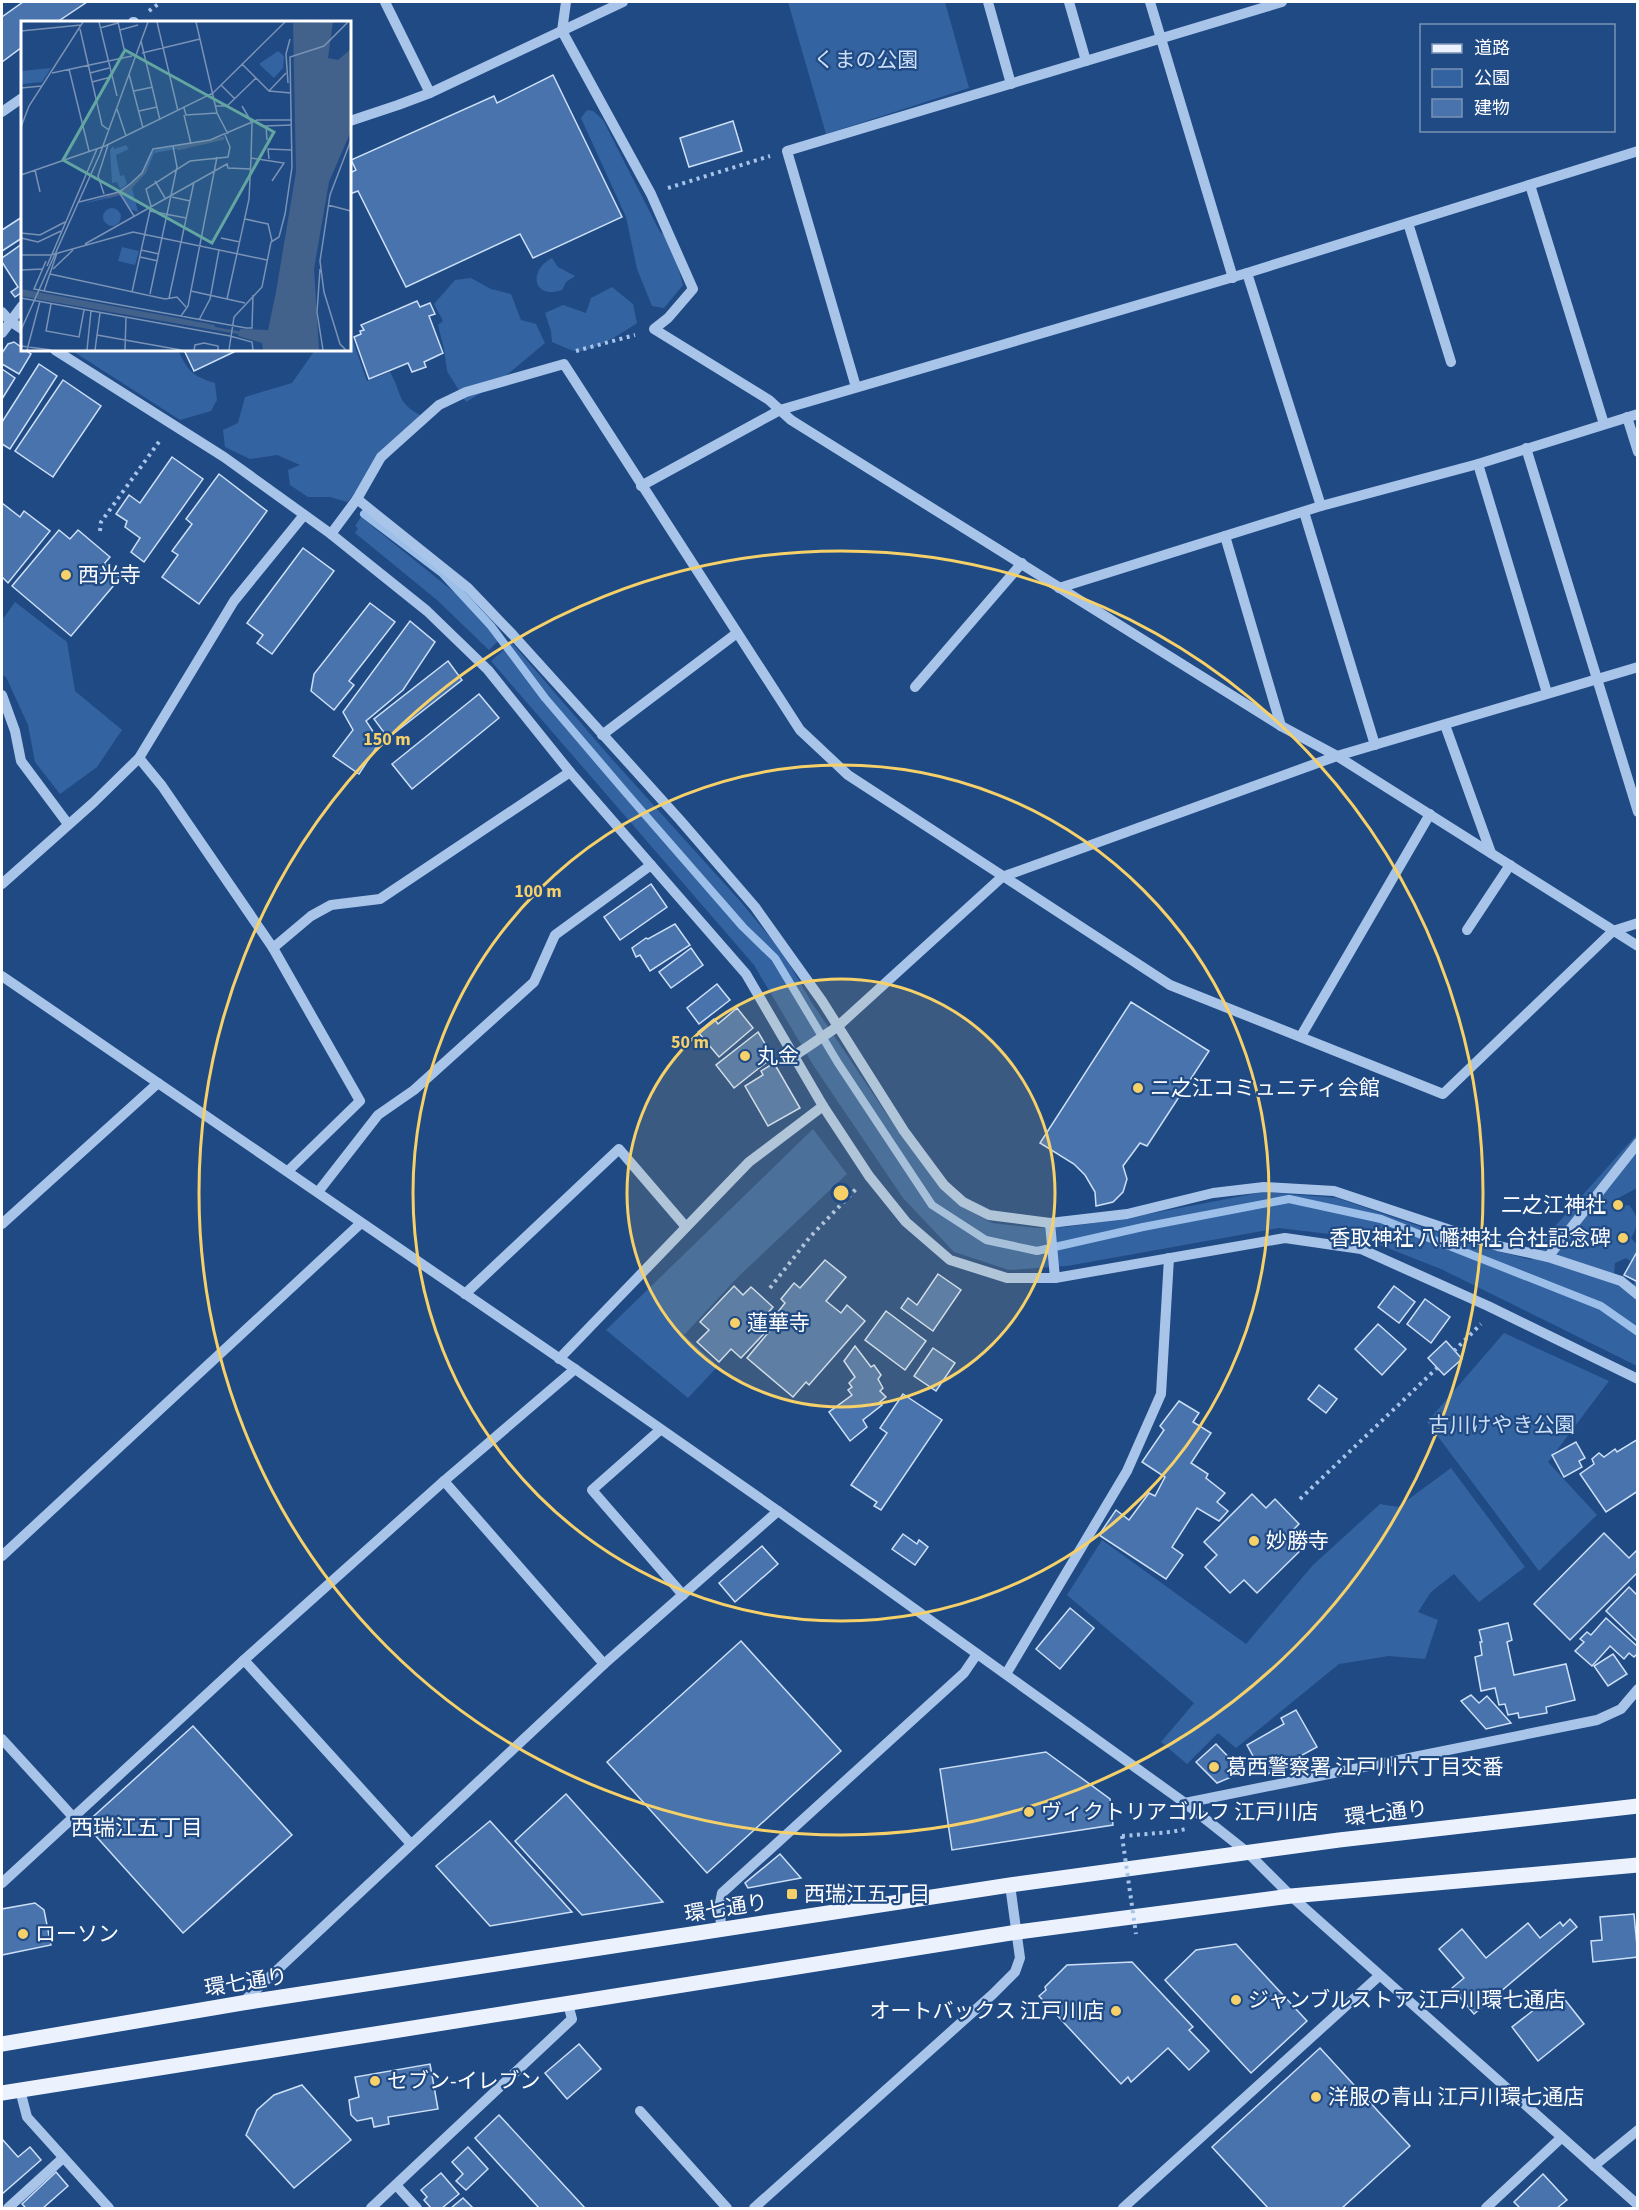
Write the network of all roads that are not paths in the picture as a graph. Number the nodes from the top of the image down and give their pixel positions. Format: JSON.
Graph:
{"nodes":[{"id":1,"x":385,"y":2,"type":"edge"},
{"id":2,"x":566,"y":2,"type":"edge"},
{"id":3,"x":623,"y":2,"type":"edge"},
{"id":4,"x":988,"y":2,"type":"edge"},
{"id":5,"x":1069,"y":2,"type":"edge"},
{"id":6,"x":1150,"y":2,"type":"edge"},
{"id":7,"x":1282,"y":2,"type":"edge"},
{"id":8,"x":562,"y":31,"type":"junction"},
{"id":9,"x":1161,"y":38,"type":"junction"},
{"id":10,"x":1086,"y":61,"type":"junction"},
{"id":11,"x":1011,"y":84,"type":"junction"},
{"id":12,"x":430,"y":93,"type":"junction"},
{"id":13,"x":21,"y":99,"type":"edge"},
{"id":14,"x":2,"y":112,"type":"edge"},
{"id":15,"x":351,"y":121,"type":"edge"},
{"id":16,"x":1638,"y":151,"type":"edge"},
{"id":17,"x":1530,"y":185,"type":"junction"},
{"id":18,"x":1408,"y":223,"type":"junction"},
{"id":19,"x":1247,"y":273,"type":"junction"},
{"id":20,"x":1233,"y":278,"type":"junction"},
{"id":21,"x":21,"y":307,"type":"edge"},
{"id":22,"x":2,"y":312,"type":"edge"},
{"id":23,"x":10,"y":321,"type":"junction"},
{"id":24,"x":21,"y":328,"type":"edge"},
{"id":25,"x":2,"y":333,"type":"edge"},
{"id":26,"x":57,"y":351,"type":"edge"},
{"id":27,"x":1451,"y":362,"type":"dead end"},
{"id":28,"x":856,"y":387,"type":"junction"},
{"id":29,"x":780,"y":410,"type":"junction"},
{"id":30,"x":1632,"y":415,"type":"edge"},
{"id":31,"x":1604,"y":424,"type":"junction"},
{"id":32,"x":1526,"y":448,"type":"junction"},
{"id":33,"x":1638,"y":452,"type":"edge"},
{"id":34,"x":1478,"y":464,"type":"junction"},
{"id":35,"x":641,"y":486,"type":"junction"},
{"id":36,"x":357,"y":499,"type":"junction"},
{"id":37,"x":1321,"y":506,"type":"junction"},
{"id":38,"x":1304,"y":512,"type":"junction"},
{"id":39,"x":304,"y":515,"type":"junction"},
{"id":40,"x":331,"y":534,"type":"junction"},
{"id":41,"x":1225,"y":536,"type":"junction"},
{"id":42,"x":1022,"y":563,"type":"junction"},
{"id":43,"x":1059,"y":588,"type":"junction"},
{"id":44,"x":737,"y":633,"type":"junction"},
{"id":45,"x":1638,"y":667,"type":"edge"},
{"id":46,"x":1597,"y":678,"type":"junction"},
{"id":47,"x":915,"y":687,"type":"dead end"},
{"id":48,"x":1547,"y":693,"type":"junction"},
{"id":49,"x":2,"y":695,"type":"edge"},
{"id":50,"x":1445,"y":725,"type":"junction"},
{"id":51,"x":1281,"y":726,"type":"junction"},
{"id":52,"x":602,"y":735,"type":"junction"},
{"id":53,"x":1375,"y":746,"type":"junction"},
{"id":54,"x":1337,"y":756,"type":"junction"},
{"id":55,"x":139,"y":758,"type":"junction"},
{"id":56,"x":570,"y":772,"type":"junction"},
{"id":57,"x":1638,"y":812,"type":"edge"},
{"id":58,"x":1430,"y":814,"type":"junction"},
{"id":59,"x":68,"y":824,"type":"junction"},
{"id":60,"x":1491,"y":853,"type":"junction"},
{"id":61,"x":651,"y":865,"type":"junction"},
{"id":62,"x":1510,"y":865,"type":"junction"},
{"id":63,"x":1002,"y":877,"type":"junction"},
{"id":64,"x":2,"y":884,"type":"edge"},
{"id":65,"x":1638,"y":923,"type":"edge"},
{"id":66,"x":1467,"y":930,"type":"dead end"},
{"id":67,"x":1613,"y":931,"type":"junction"},
{"id":68,"x":1638,"y":946,"type":"edge"},
{"id":69,"x":273,"y":948,"type":"junction"},
{"id":70,"x":2,"y":976,"type":"edge"},
{"id":71,"x":837,"y":1027,"type":"junction"},
{"id":72,"x":1301,"y":1036,"type":"junction"},
{"id":73,"x":794,"y":1056,"type":"junction"},
{"id":74,"x":158,"y":1083,"type":"junction"},
{"id":75,"x":823,"y":1106,"type":"junction"},
{"id":76,"x":1638,"y":1143,"type":"edge"},
{"id":77,"x":288,"y":1171,"type":"junction"},
{"id":78,"x":318,"y":1192,"type":"junction"},
{"id":79,"x":1050,"y":1222,"type":"junction"},
{"id":80,"x":361,"y":1223,"type":"junction"},
{"id":81,"x":2,"y":1224,"type":"edge"},
{"id":82,"x":686,"y":1227,"type":"junction"},
{"id":83,"x":1548,"y":1257,"type":"junction"},
{"id":84,"x":1169,"y":1258,"type":"junction"},
{"id":85,"x":1054,"y":1278,"type":"junction"},
{"id":86,"x":465,"y":1294,"type":"junction"},
{"id":87,"x":1638,"y":1295,"type":"edge"},
{"id":88,"x":559,"y":1359,"type":"junction"},
{"id":89,"x":574,"y":1369,"type":"junction"},
{"id":90,"x":1638,"y":1379,"type":"edge"},
{"id":91,"x":660,"y":1430,"type":"junction"},
{"id":92,"x":444,"y":1481,"type":"junction"},
{"id":93,"x":778,"y":1511,"type":"junction"},
{"id":94,"x":2,"y":1556,"type":"edge"},
{"id":95,"x":683,"y":1594,"type":"junction"},
{"id":96,"x":978,"y":1654,"type":"junction"},
{"id":97,"x":244,"y":1660,"type":"junction"},
{"id":98,"x":604,"y":1664,"type":"junction"},
{"id":99,"x":1006,"y":1674,"type":"junction"},
{"id":100,"x":1638,"y":1689,"type":"edge"},
{"id":101,"x":2,"y":1739,"type":"edge"},
{"id":102,"x":1185,"y":1803,"type":"junction"},
{"id":103,"x":1638,"y":1806,"type":"edge"},
{"id":104,"x":74,"y":1818,"type":"junction"},
{"id":105,"x":411,"y":1844,"type":"junction"},
{"id":106,"x":1247,"y":1852,"type":"junction"},
{"id":107,"x":1638,"y":1865,"type":"edge"},
{"id":108,"x":2,"y":1883,"type":"edge"},
{"id":109,"x":1010,"y":1885,"type":"junction"},
{"id":110,"x":1291,"y":1896,"type":"junction"},
{"id":111,"x":722,"y":1930,"type":"junction"},
{"id":112,"x":1018,"y":1932,"type":"junction"},
{"id":113,"x":1379,"y":1976,"type":"junction"},
{"id":114,"x":242,"y":2003,"type":"junction"},
{"id":115,"x":568,"y":2004,"type":"junction"},
{"id":116,"x":2,"y":2044,"type":"edge"},
{"id":117,"x":20,"y":2090,"type":"junction"},
{"id":118,"x":2,"y":2093,"type":"edge"},
{"id":119,"x":640,"y":2111,"type":"dead end"},
{"id":120,"x":1638,"y":2130,"type":"edge"},
{"id":121,"x":1562,"y":2138,"type":"junction"},
{"id":122,"x":63,"y":2158,"type":"junction"},
{"id":123,"x":1594,"y":2166,"type":"junction"},
{"id":124,"x":396,"y":2185,"type":"junction"},
{"id":125,"x":1638,"y":2205,"type":"edge"},
{"id":126,"x":8,"y":2208,"type":"edge"},
{"id":127,"x":110,"y":2208,"type":"edge"},
{"id":128,"x":371,"y":2208,"type":"edge"},
{"id":129,"x":417,"y":2208,"type":"edge"},
{"id":130,"x":727,"y":2208,"type":"edge"},
{"id":131,"x":754,"y":2208,"type":"edge"},
{"id":132,"x":1123,"y":2208,"type":"edge"},
{"id":133,"x":1486,"y":2208,"type":"edge"}],
"edges":[{"from":1,"to":12,"type":"street"},
{"from":2,"to":8,"type":"street"},
{"from":3,"to":8,"type":"street"},
{"from":4,"to":11,"type":"street"},
{"from":5,"to":10,"type":"street"},
{"from":6,"to":9,"type":"street"},
{"from":7,"to":9,"type":"street"},
{"from":8,"to":12,"type":"street"},
{"from":8,"to":29,"type":"street"},
{"from":9,"to":10,"type":"street"},
{"from":9,"to":20,"type":"street"},
{"from":10,"to":11,"type":"street"},
{"from":11,"to":28,"type":"street"},
{"from":12,"to":15,"type":"street"},
{"from":13,"to":14,"type":"street"},
{"from":16,"to":17,"type":"street"},
{"from":17,"to":18,"type":"street"},
{"from":17,"to":31,"type":"street"},
{"from":18,"to":19,"type":"street"},
{"from":18,"to":27,"type":"street"},
{"from":19,"to":20,"type":"street"},
{"from":19,"to":37,"type":"street"},
{"from":20,"to":28,"type":"street"},
{"from":21,"to":23,"type":"street"},
{"from":22,"to":23,"type":"street"},
{"from":23,"to":24,"type":"street"},
{"from":23,"to":25,"type":"street"},
{"from":26,"to":39,"type":"street"},
{"from":28,"to":29,"type":"street"},
{"from":29,"to":35,"type":"street"},
{"from":29,"to":42,"type":"street"},
{"from":30,"to":31,"type":"street"},
{"from":30,"to":33,"type":"street"},
{"from":31,"to":32,"type":"street"},
{"from":32,"to":34,"type":"street"},
{"from":32,"to":46,"type":"street"},
{"from":34,"to":37,"type":"street"},
{"from":34,"to":48,"type":"street"},
{"from":35,"to":36,"type":"street"},
{"from":35,"to":44,"type":"street"},
{"from":36,"to":40,"type":"street"},
{"from":36,"to":52,"type":"street"},
{"from":37,"to":38,"type":"street"},
{"from":38,"to":41,"type":"street"},
{"from":38,"to":53,"type":"street"},
{"from":39,"to":40,"type":"street"},
{"from":39,"to":55,"type":"street"},
{"from":40,"to":56,"type":"street"},
{"from":41,"to":43,"type":"street"},
{"from":41,"to":51,"type":"street"},
{"from":42,"to":43,"type":"street"},
{"from":42,"to":47,"type":"street"},
{"from":43,"to":51,"type":"street"},
{"from":44,"to":52,"type":"street"},
{"from":44,"to":63,"type":"street"},
{"from":45,"to":46,"type":"street"},
{"from":46,"to":48,"type":"street"},
{"from":46,"to":57,"type":"street"},
{"from":48,"to":50,"type":"street"},
{"from":49,"to":59,"type":"street"},
{"from":50,"to":53,"type":"street"},
{"from":50,"to":60,"type":"street"},
{"from":51,"to":54,"type":"street"},
{"from":52,"to":71,"type":"street"},
{"from":53,"to":54,"type":"street"},
{"from":54,"to":58,"type":"street"},
{"from":54,"to":63,"type":"street"},
{"from":55,"to":59,"type":"street"},
{"from":55,"to":69,"type":"street"},
{"from":56,"to":61,"type":"street"},
{"from":56,"to":69,"type":"street"},
{"from":58,"to":60,"type":"street"},
{"from":58,"to":72,"type":"street"},
{"from":59,"to":64,"type":"street"},
{"from":60,"to":62,"type":"street"},
{"from":61,"to":73,"type":"street"},
{"from":61,"to":78,"type":"street"},
{"from":62,"to":66,"type":"street"},
{"from":62,"to":67,"type":"street"},
{"from":63,"to":71,"type":"street"},
{"from":63,"to":72,"type":"street"},
{"from":65,"to":67,"type":"street"},
{"from":67,"to":68,"type":"street"},
{"from":67,"to":72,"type":"street"},
{"from":69,"to":77,"type":"street"},
{"from":70,"to":74,"type":"street"},
{"from":71,"to":73,"type":"street"},
{"from":71,"to":79,"type":"street"},
{"from":73,"to":75,"type":"street"},
{"from":74,"to":77,"type":"street"},
{"from":74,"to":81,"type":"street"},
{"from":75,"to":82,"type":"street"},
{"from":75,"to":85,"type":"street"},
{"from":76,"to":83,"type":"street"},
{"from":77,"to":78,"type":"street"},
{"from":78,"to":80,"type":"street"},
{"from":79,"to":83,"type":"street"},
{"from":79,"to":85,"type":"street"},
{"from":80,"to":86,"type":"street"},
{"from":80,"to":94,"type":"street"},
{"from":82,"to":86,"type":"street"},
{"from":82,"to":88,"type":"street"},
{"from":83,"to":87,"type":"street"},
{"from":84,"to":85,"type":"street"},
{"from":84,"to":90,"type":"street"},
{"from":84,"to":99,"type":"street"},
{"from":86,"to":88,"type":"street"},
{"from":88,"to":89,"type":"street"},
{"from":89,"to":91,"type":"street"},
{"from":89,"to":92,"type":"street"},
{"from":91,"to":93,"type":"street"},
{"from":91,"to":95,"type":"street"},
{"from":92,"to":97,"type":"street"},
{"from":92,"to":98,"type":"street"},
{"from":93,"to":95,"type":"street"},
{"from":93,"to":96,"type":"street"},
{"from":95,"to":98,"type":"street"},
{"from":96,"to":99,"type":"street"},
{"from":96,"to":111,"type":"street"},
{"from":97,"to":104,"type":"street"},
{"from":97,"to":105,"type":"street"},
{"from":98,"to":105,"type":"street"},
{"from":99,"to":102,"type":"street"},
{"from":100,"to":102,"type":"street"},
{"from":101,"to":104,"type":"street"},
{"from":102,"to":106,"type":"street"},
{"from":103,"to":106,"type":"main road","name":"環七通り"},
{"from":104,"to":108,"type":"street"},
{"from":105,"to":114,"type":"street"},
{"from":106,"to":109,"type":"main road","name":"環七通り"},
{"from":106,"to":110,"type":"street"},
{"from":107,"to":110,"type":"main road"},
{"from":109,"to":111,"type":"main road","name":"環七通り"},
{"from":109,"to":112,"type":"street"},
{"from":110,"to":112,"type":"main road"},
{"from":110,"to":113,"type":"street"},
{"from":111,"to":114,"type":"main road","name":"環七通り"},
{"from":112,"to":115,"type":"main road"},
{"from":112,"to":131,"type":"street"},
{"from":113,"to":121,"type":"street"},
{"from":113,"to":132,"type":"street"},
{"from":114,"to":116,"type":"main road","name":"環七通り"},
{"from":115,"to":117,"type":"main road"},
{"from":115,"to":124,"type":"street"},
{"from":117,"to":118,"type":"main road"},
{"from":117,"to":122,"type":"street"},
{"from":119,"to":130,"type":"street"},
{"from":120,"to":123,"type":"street"},
{"from":121,"to":123,"type":"street"},
{"from":121,"to":133,"type":"street"},
{"from":122,"to":126,"type":"street"},
{"from":122,"to":127,"type":"street"},
{"from":123,"to":125,"type":"street"},
{"from":124,"to":128,"type":"street"},
{"from":124,"to":129,"type":"street"}]}
